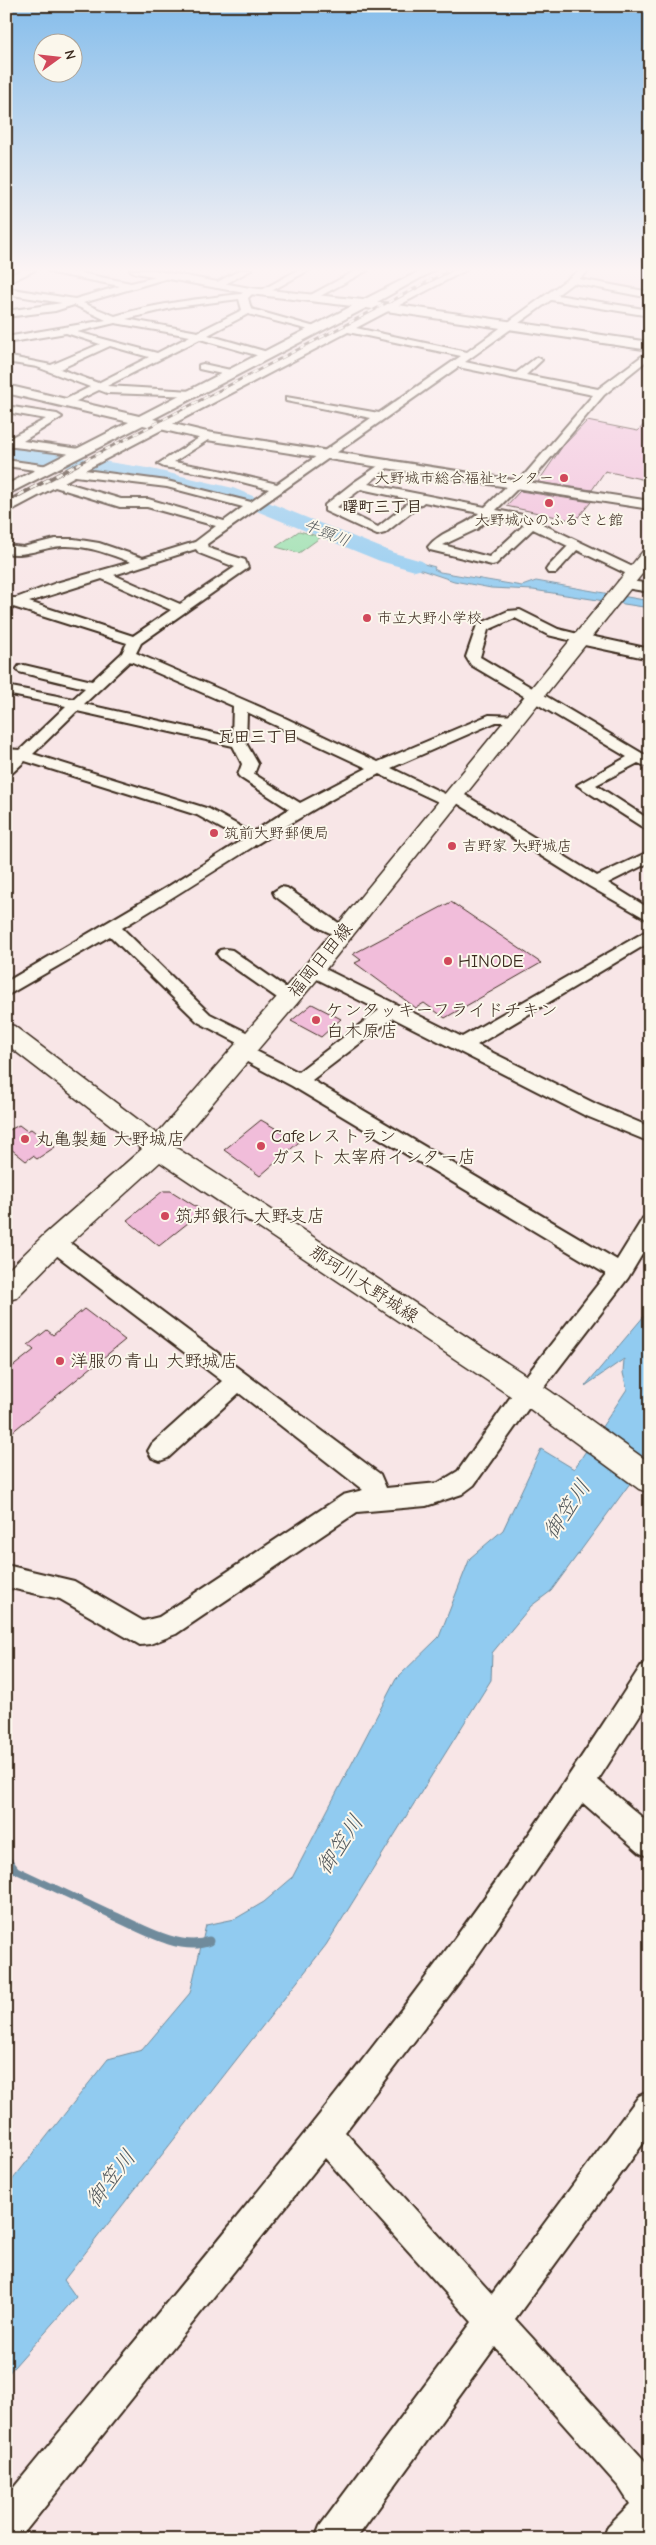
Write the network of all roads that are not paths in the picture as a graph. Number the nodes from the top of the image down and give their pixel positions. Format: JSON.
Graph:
{"nodes":[{"id":1,"x":6,"y":389,"type":"edge"},
{"id":2,"x":93,"y":389,"type":"edge"},
{"id":3,"x":107,"y":389,"type":"edge"},
{"id":4,"x":202,"y":389,"type":"edge"},
{"id":5,"x":232,"y":389,"type":"edge"},
{"id":6,"x":422,"y":389,"type":"edge"},
{"id":7,"x":580,"y":389,"type":"edge"},
{"id":8,"x":605,"y":389,"type":"edge"},
{"id":9,"x":600,"y":393,"type":"junction"},
{"id":10,"x":192,"y":394,"type":"junction"},
{"id":11,"x":290,"y":399,"type":"dead end"},
{"id":12,"x":66,"y":403,"type":"junction"},
{"id":13,"x":6,"y":409,"type":"edge"},
{"id":14,"x":380,"y":417,"type":"junction"},
{"id":15,"x":139,"y":421,"type":"junction"},
{"id":16,"x":161,"y":426,"type":"junction"},
{"id":17,"x":207,"y":436,"type":"junction"},
{"id":18,"x":9,"y":443,"type":"edge"},
{"id":19,"x":80,"y":452,"type":"junction"},
{"id":20,"x":326,"y":454,"type":"junction"},
{"id":21,"x":6,"y":463,"type":"edge"},
{"id":22,"x":386,"y":463,"type":"junction"},
{"id":23,"x":72,"y":472,"type":"junction"},
{"id":24,"x":52,"y":476,"type":"junction"},
{"id":25,"x":519,"y":484,"type":"junction"},
{"id":26,"x":358,"y":485,"type":"junction"},
{"id":27,"x":277,"y":489,"type":"junction"},
{"id":28,"x":6,"y":491,"type":"edge"},
{"id":29,"x":422,"y":498,"type":"junction"},
{"id":30,"x":650,"y":505,"type":"edge"},
{"id":31,"x":253,"y":506,"type":"junction"},
{"id":32,"x":6,"y":508,"type":"edge"},
{"id":33,"x":487,"y":511,"type":"junction"},
{"id":34,"x":532,"y":524,"type":"junction"},
{"id":35,"x":226,"y":525,"type":"junction"},
{"id":36,"x":200,"y":544,"type":"junction"},
{"id":37,"x":575,"y":545,"type":"junction"},
{"id":38,"x":6,"y":549,"type":"edge"},
{"id":39,"x":650,"y":553,"type":"edge"},
{"id":40,"x":144,"y":562,"type":"junction"},
{"id":41,"x":552,"y":570,"type":"dead end"},
{"id":42,"x":103,"y":575,"type":"junction"},
{"id":43,"x":629,"y":578,"type":"junction"},
{"id":44,"x":650,"y":588,"type":"edge"},
{"id":45,"x":11,"y":601,"type":"edge"},
{"id":46,"x":179,"y":609,"type":"junction"},
{"id":47,"x":581,"y":639,"type":"junction"},
{"id":48,"x":135,"y":641,"type":"junction"},
{"id":49,"x":650,"y":654,"type":"edge"},
{"id":50,"x":128,"y":655,"type":"junction"},
{"id":51,"x":24,"y":670,"type":"dead end"},
{"id":52,"x":94,"y":686,"type":"junction"},
{"id":53,"x":6,"y":690,"type":"edge"},
{"id":54,"x":536,"y":697,"type":"junction"},
{"id":55,"x":240,"y":703,"type":"junction"},
{"id":56,"x":74,"y":705,"type":"junction"},
{"id":57,"x":517,"y":718,"type":"junction"},
{"id":58,"x":239,"y":743,"type":"junction"},
{"id":59,"x":6,"y":750,"type":"edge"},
{"id":60,"x":22,"y":756,"type":"junction"},
{"id":61,"x":644,"y":760,"type":"edge"},
{"id":62,"x":380,"y":767,"type":"junction"},
{"id":63,"x":6,"y":771,"type":"edge"},
{"id":64,"x":452,"y":799,"type":"junction"},
{"id":65,"x":300,"y":809,"type":"junction"},
{"id":66,"x":650,"y":827,"type":"edge"},
{"id":67,"x":252,"y":839,"type":"junction"},
{"id":68,"x":650,"y":856,"type":"edge"},
{"id":69,"x":595,"y":884,"type":"junction"},
{"id":70,"x":281,"y":892,"type":"dead end"},
{"id":71,"x":650,"y":916,"type":"edge"},
{"id":72,"x":112,"y":928,"type":"junction"},
{"id":73,"x":343,"y":932,"type":"junction"},
{"id":74,"x":650,"y":934,"type":"edge"},
{"id":75,"x":226,"y":954,"type":"dead end"},
{"id":76,"x":313,"y":970,"type":"junction"},
{"id":77,"x":6,"y":990,"type":"edge"},
{"id":78,"x":289,"y":998,"type":"junction"},
{"id":79,"x":391,"y":1010,"type":"junction"},
{"id":80,"x":6,"y":1032,"type":"edge"},
{"id":81,"x":463,"y":1046,"type":"junction"},
{"id":82,"x":247,"y":1047,"type":"junction"},
{"id":83,"x":299,"y":1081,"type":"junction"},
{"id":84,"x":650,"y":1135,"type":"edge"},
{"id":85,"x":159,"y":1149,"type":"junction"},
{"id":86,"x":650,"y":1223,"type":"edge"},
{"id":87,"x":54,"y":1242,"type":"junction"},
{"id":88,"x":620,"y":1272,"type":"junction"},
{"id":89,"x":6,"y":1290,"type":"edge"},
{"id":90,"x":238,"y":1380,"type":"junction"},
{"id":91,"x":533,"y":1396,"type":"junction"},
{"id":92,"x":160,"y":1451,"type":"dead end"},
{"id":93,"x":650,"y":1480,"type":"edge"},
{"id":94,"x":378,"y":1497,"type":"junction"},
{"id":95,"x":6,"y":1576,"type":"edge"},
{"id":96,"x":650,"y":1675,"type":"edge"},
{"id":97,"x":580,"y":1783,"type":"junction"},
{"id":98,"x":650,"y":1843,"type":"edge"},
{"id":99,"x":650,"y":2107,"type":"edge"},
{"id":100,"x":323,"y":2132,"type":"junction"},
{"id":101,"x":493,"y":2321,"type":"junction"},
{"id":102,"x":650,"y":2504,"type":"edge"},
{"id":103,"x":650,"y":2510,"type":"edge"},
{"id":104,"x":6,"y":2526,"type":"edge"},
{"id":105,"x":333,"y":2539,"type":"edge"},
{"id":106,"x":621,"y":2539,"type":"edge"}],
"edges":[{"from":1,"to":12,"type":"street"},
{"from":2,"to":12,"type":"street"},
{"from":3,"to":10,"type":"street"},
{"from":4,"to":10,"type":"street"},
{"from":5,"to":16,"type":"street"},
{"from":6,"to":14,"type":"street"},
{"from":7,"to":9,"type":"street"},
{"from":8,"to":9,"type":"street"},
{"from":9,"to":25,"type":"street"},
{"from":10,"to":15,"type":"street"},
{"from":11,"to":14,"type":"street"},
{"from":12,"to":15,"type":"street"},
{"from":13,"to":18,"type":"street"},
{"from":14,"to":20,"type":"street"},
{"from":15,"to":16,"type":"street"},
{"from":15,"to":19,"type":"street"},
{"from":16,"to":17,"type":"street"},
{"from":16,"to":23,"type":"street"},
{"from":17,"to":20,"type":"street"},
{"from":17,"to":27,"type":"street"},
{"from":18,"to":19,"type":"street"},
{"from":19,"to":24,"type":"street"},
{"from":20,"to":22,"type":"street"},
{"from":20,"to":27,"type":"street"},
{"from":21,"to":24,"type":"street"},
{"from":22,"to":25,"type":"street"},
{"from":22,"to":26,"type":"street"},
{"from":23,"to":24,"type":"street"},
{"from":23,"to":31,"type":"street"},
{"from":24,"to":28,"type":"street"},
{"from":24,"to":32,"type":"street"},
{"from":24,"to":35,"type":"street"},
{"from":25,"to":30,"type":"street"},
{"from":25,"to":33,"type":"street"},
{"from":26,"to":29,"type":"street"},
{"from":26,"to":29,"type":"street"},
{"from":27,"to":31,"type":"street"},
{"from":29,"to":33,"type":"street"},
{"from":31,"to":35,"type":"street"},
{"from":33,"to":34,"type":"street"},
{"from":33,"to":34,"type":"street"},
{"from":34,"to":37,"type":"street"},
{"from":35,"to":36,"type":"street"},
{"from":36,"to":40,"type":"street"},
{"from":36,"to":46,"type":"street"},
{"from":37,"to":41,"type":"street"},
{"from":37,"to":43,"type":"street"},
{"from":38,"to":40,"type":"street"},
{"from":39,"to":43,"type":"main road"},
{"from":40,"to":42,"type":"street"},
{"from":42,"to":45,"type":"street"},
{"from":42,"to":46,"type":"street"},
{"from":43,"to":44,"type":"street"},
{"from":43,"to":47,"type":"main road","name":"福岡日田線"},
{"from":45,"to":48,"type":"street"},
{"from":46,"to":48,"type":"street"},
{"from":47,"to":49,"type":"street"},
{"from":47,"to":54,"type":"main road","name":"福岡日田線"},
{"from":47,"to":54,"type":"street"},
{"from":48,"to":50,"type":"street"},
{"from":50,"to":52,"type":"street"},
{"from":50,"to":55,"type":"street"},
{"from":51,"to":52,"type":"street"},
{"from":52,"to":56,"type":"street"},
{"from":53,"to":56,"type":"street"},
{"from":54,"to":57,"type":"main road","name":"福岡日田線"},
{"from":54,"to":61,"type":"street"},
{"from":55,"to":58,"type":"street"},
{"from":55,"to":62,"type":"street"},
{"from":56,"to":58,"type":"street"},
{"from":56,"to":60,"type":"street"},
{"from":57,"to":62,"type":"street"},
{"from":57,"to":64,"type":"main road","name":"福岡日田線"},
{"from":58,"to":65,"type":"street"},
{"from":59,"to":60,"type":"street"},
{"from":60,"to":63,"type":"street"},
{"from":60,"to":67,"type":"street"},
{"from":61,"to":66,"type":"street"},
{"from":62,"to":64,"type":"street"},
{"from":62,"to":65,"type":"street"},
{"from":64,"to":69,"type":"street"},
{"from":64,"to":73,"type":"main road","name":"福岡日田線"},
{"from":65,"to":67,"type":"street"},
{"from":67,"to":72,"type":"street"},
{"from":68,"to":69,"type":"street"},
{"from":69,"to":71,"type":"street"},
{"from":70,"to":73,"type":"street"},
{"from":72,"to":77,"type":"street"},
{"from":72,"to":82,"type":"street"},
{"from":73,"to":76,"type":"main road","name":"福岡日田線"},
{"from":74,"to":81,"type":"street"},
{"from":75,"to":78,"type":"street"},
{"from":76,"to":78,"type":"main road","name":"福岡日田線"},
{"from":76,"to":79,"type":"street"},
{"from":78,"to":82,"type":"main road","name":"福岡日田線"},
{"from":79,"to":81,"type":"street"},
{"from":79,"to":83,"type":"street"},
{"from":80,"to":85,"type":"main road","name":"那珂川大野城線"},
{"from":81,"to":84,"type":"street"},
{"from":82,"to":83,"type":"street"},
{"from":82,"to":85,"type":"main road","name":"福岡日田線"},
{"from":83,"to":88,"type":"street"},
{"from":85,"to":87,"type":"main road","name":"福岡日田線"},
{"from":85,"to":91,"type":"main road","name":"那珂川大野城線"},
{"from":86,"to":88,"type":"street"},
{"from":87,"to":89,"type":"main road","name":"福岡日田線"},
{"from":87,"to":90,"type":"street"},
{"from":88,"to":91,"type":"street"},
{"from":90,"to":92,"type":"street"},
{"from":90,"to":94,"type":"street"},
{"from":91,"to":93,"type":"main road","name":"那珂川大野城線"},
{"from":91,"to":94,"type":"street"},
{"from":94,"to":95,"type":"street"},
{"from":96,"to":97,"type":"street"},
{"from":97,"to":98,"type":"street"},
{"from":97,"to":100,"type":"street"},
{"from":99,"to":101,"type":"street"},
{"from":100,"to":101,"type":"street"},
{"from":100,"to":104,"type":"street"},
{"from":101,"to":102,"type":"street"},
{"from":101,"to":105,"type":"street"},
{"from":103,"to":106,"type":"street"}]}
